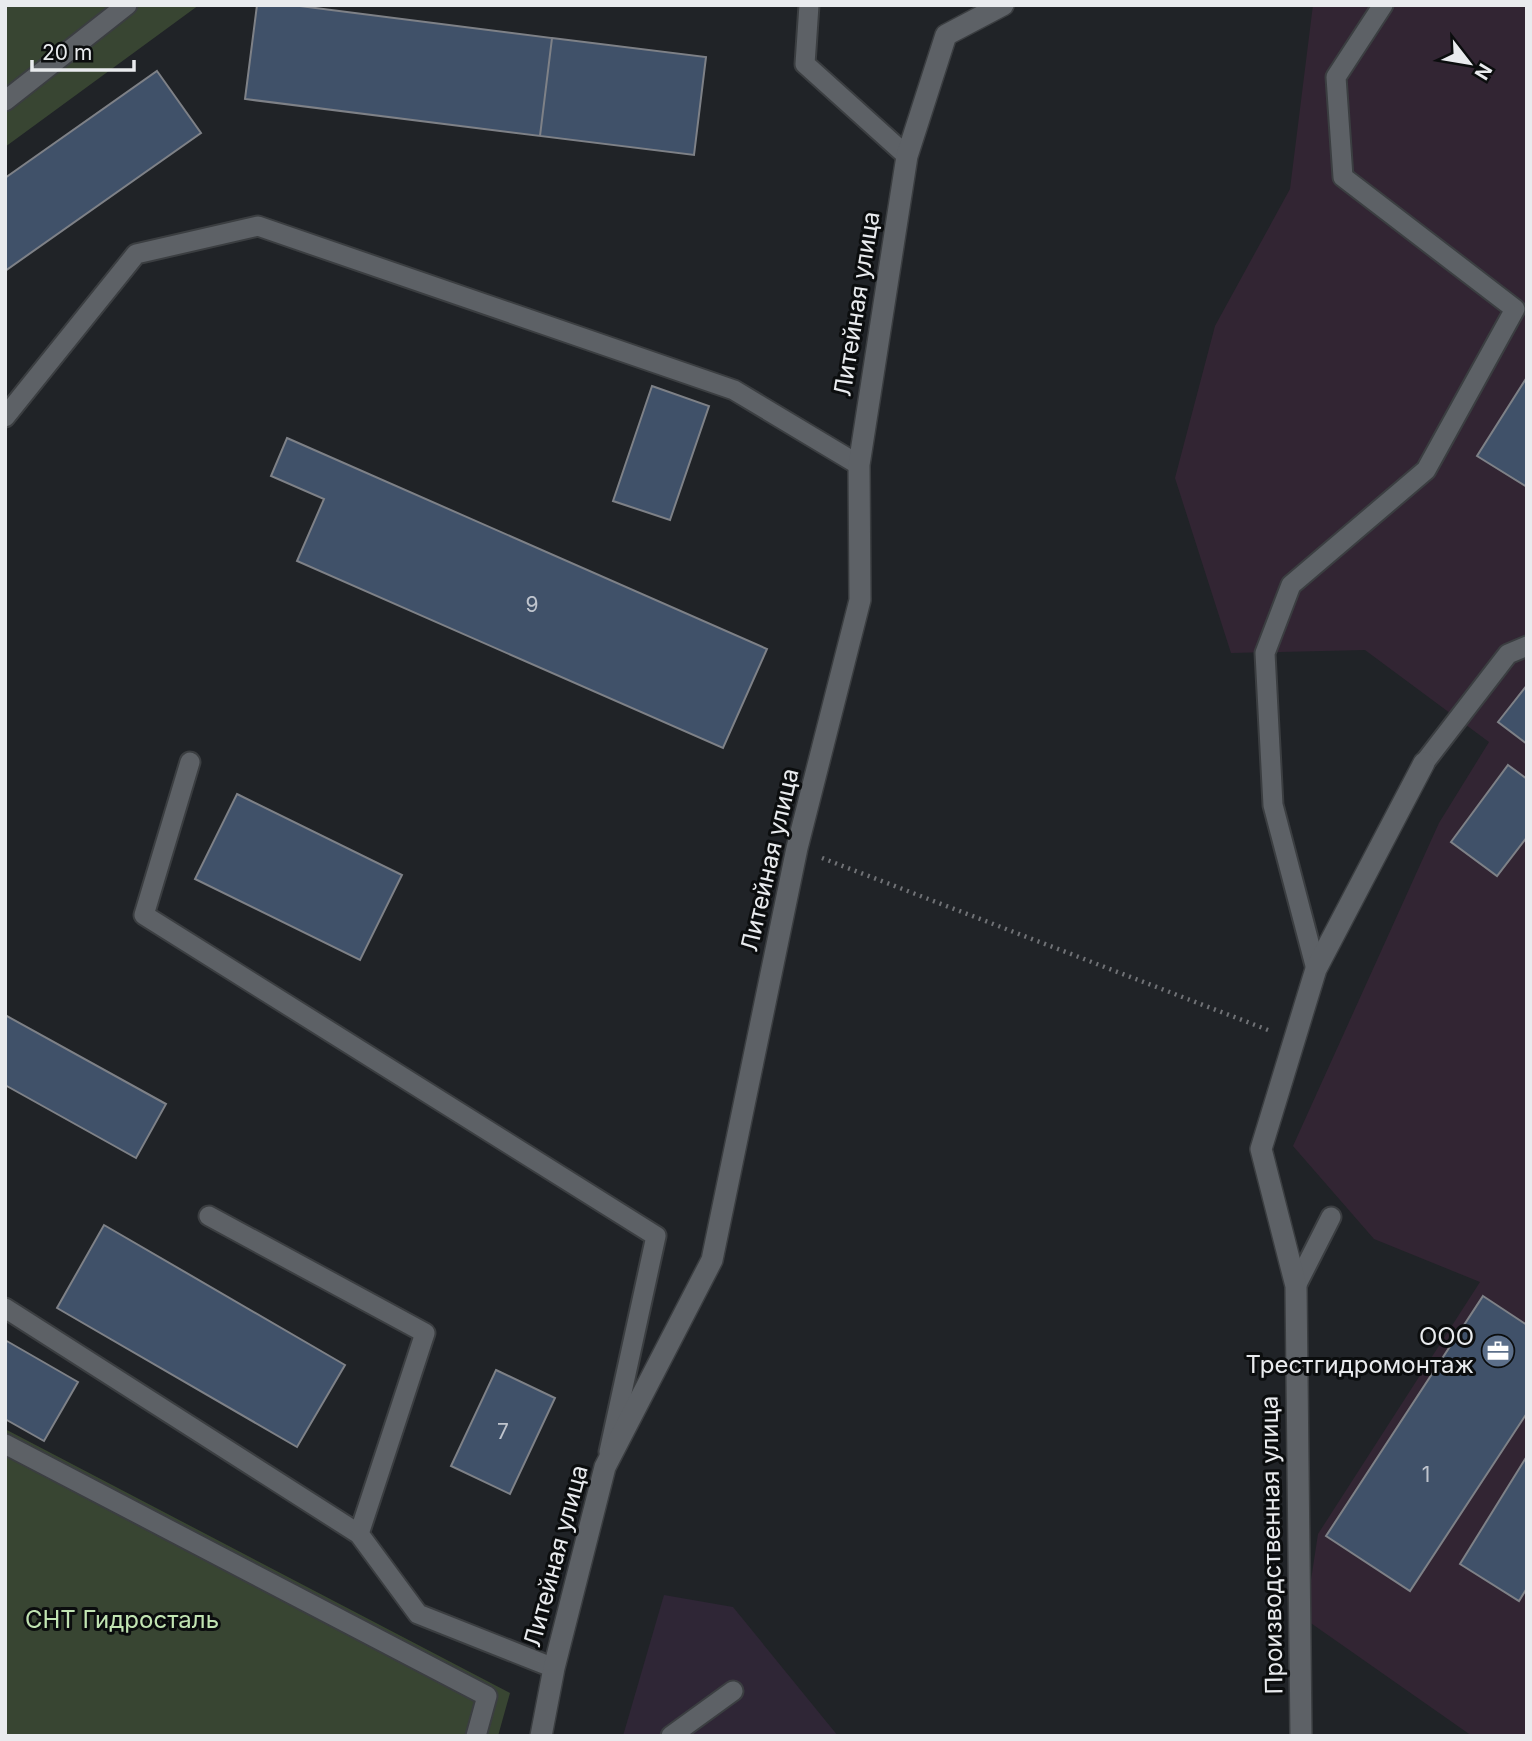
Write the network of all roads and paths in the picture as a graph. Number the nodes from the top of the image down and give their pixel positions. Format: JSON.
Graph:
{"nodes":[{"id":1,"x":127,"y":5,"type":"edge"},
{"id":2,"x":808,"y":5,"type":"edge"},
{"id":3,"x":1003,"y":5,"type":"edge"},
{"id":4,"x":1383,"y":5,"type":"edge"},
{"id":5,"x":5,"y":101,"type":"edge"},
{"id":6,"x":907,"y":156,"type":"junction"},
{"id":7,"x":5,"y":417,"type":"edge"},
{"id":8,"x":859,"y":465,"type":"junction"},
{"id":9,"x":1527,"y":646,"type":"edge"},
{"id":10,"x":190,"y":762,"type":"dead end"},
{"id":11,"x":1424,"y":763,"type":"joint"},
{"id":12,"x":797,"y":849,"type":"junction"},
{"id":13,"x":1316,"y":969,"type":"junction"},
{"id":14,"x":1295,"y":1040,"type":"junction"},
{"id":15,"x":209,"y":1216,"type":"dead end"},
{"id":16,"x":1331,"y":1217,"type":"dead end"},
{"id":17,"x":1296,"y":1286,"type":"junction"},
{"id":18,"x":5,"y":1308,"type":"edge"},
{"id":19,"x":5,"y":1444,"type":"edge"},
{"id":20,"x":605,"y":1467,"type":"junction"},
{"id":21,"x":359,"y":1534,"type":"junction"},
{"id":22,"x":554,"y":1668,"type":"junction"},
{"id":23,"x":733,"y":1691,"type":"dead end"},
{"id":24,"x":476,"y":1736,"type":"edge"},
{"id":25,"x":541,"y":1736,"type":"edge"},
{"id":26,"x":671,"y":1736,"type":"edge"},
{"id":27,"x":1301,"y":1736,"type":"edge"}],
"edges":[{"from":1,"to":5,"type":"lane"},
{"from":2,"to":6,"type":"lane"},
{"from":3,"to":6,"type":"street","name":"Литейная улица"},
{"from":4,"to":13,"type":"lane"},
{"from":6,"to":8,"type":"street","name":"Литейная улица"},
{"from":7,"to":8,"type":"lane"},
{"from":8,"to":12,"type":"street","name":"Литейная улица"},
{"from":9,"to":11,"type":"lane"},
{"from":10,"to":20,"type":"lane"},
{"from":11,"to":13,"type":"street","name":"Производственная улица"},
{"from":12,"to":14,"type":"path"},
{"from":12,"to":20,"type":"street","name":"Литейная улица"},
{"from":13,"to":14,"type":"street","name":"Производственная улица"},
{"from":14,"to":17,"type":"street","name":"Производственная улица"},
{"from":15,"to":21,"type":"lane"},
{"from":16,"to":17,"type":"lane"},
{"from":17,"to":27,"type":"street","name":"Производственная улица"},
{"from":18,"to":21,"type":"lane"},
{"from":19,"to":24,"type":"lane"},
{"from":20,"to":22,"type":"street","name":"Литейная улица"},
{"from":21,"to":22,"type":"lane"},
{"from":22,"to":25,"type":"street","name":"Литейная улица"},
{"from":23,"to":26,"type":"lane"}]}
